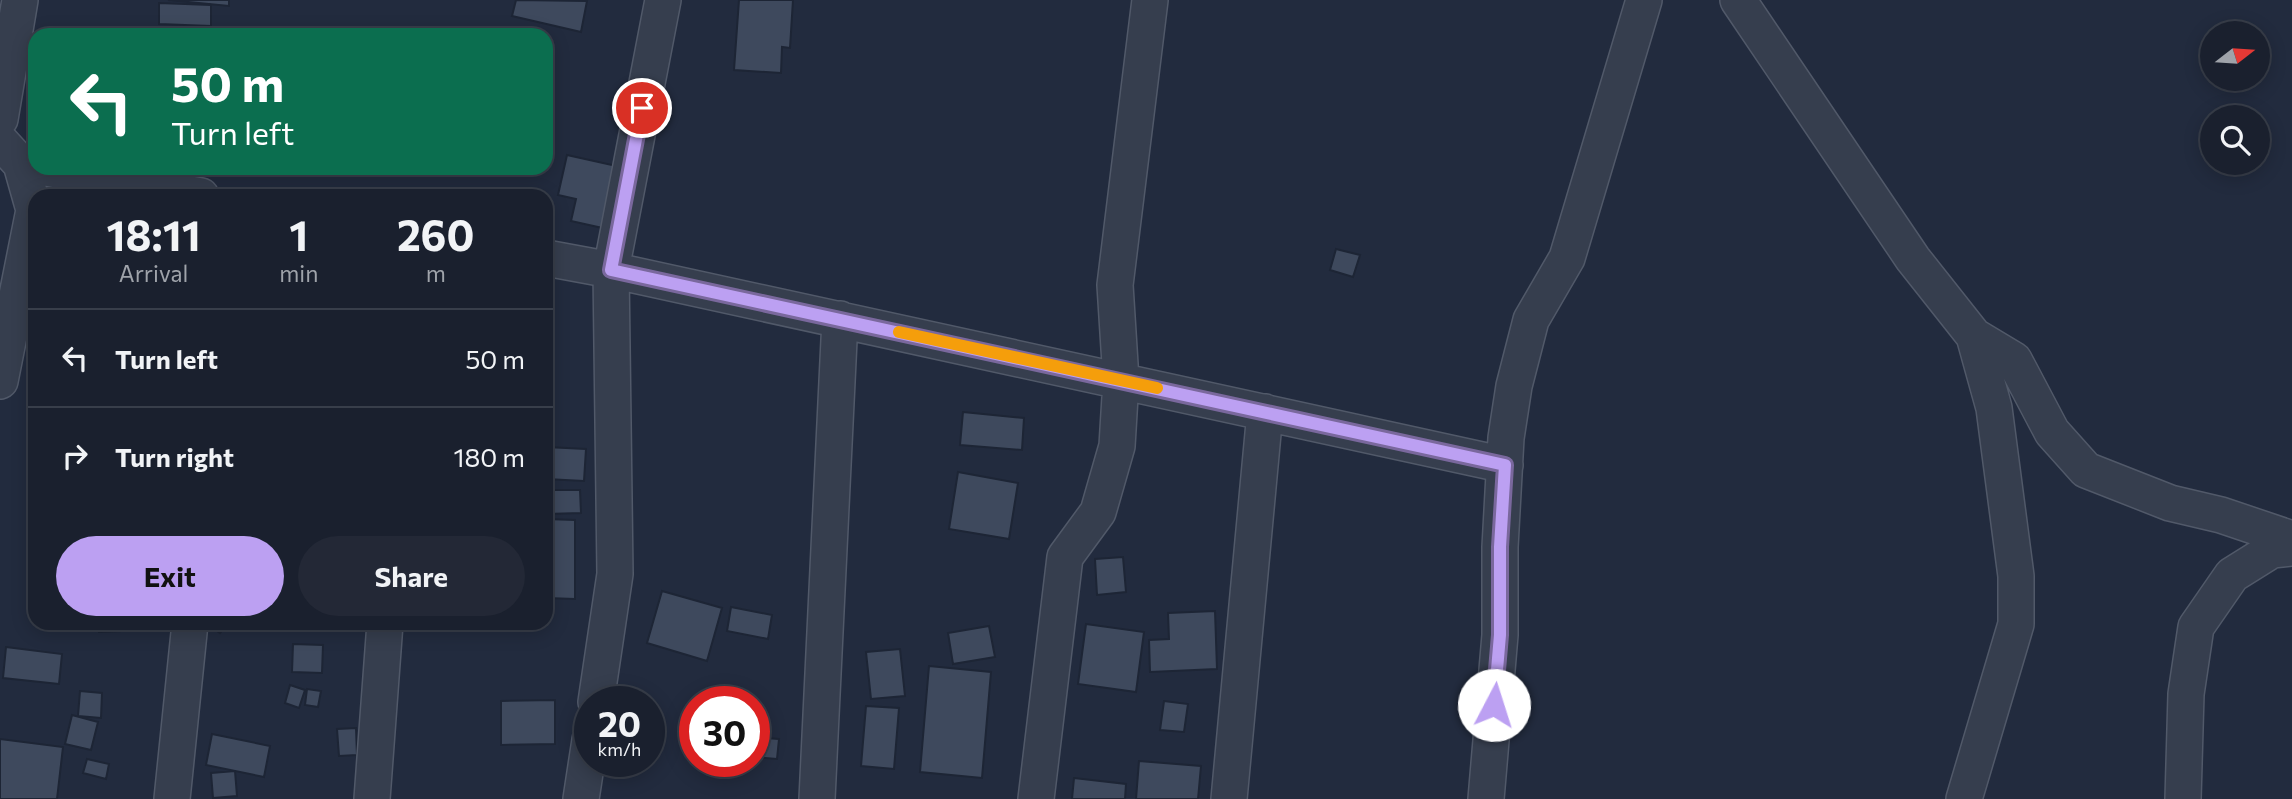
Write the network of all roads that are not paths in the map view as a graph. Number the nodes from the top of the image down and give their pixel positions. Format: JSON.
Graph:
{"nodes":[{"id":1,"x":20,"y":0,"type":"edge"},
{"id":2,"x":663,"y":0,"type":"edge"},
{"id":3,"x":1150,"y":0,"type":"edge"},
{"id":4,"x":1644,"y":0,"type":"edge"},
{"id":5,"x":1738,"y":0,"type":"edge"},
{"id":6,"x":0,"y":120,"type":"edge"},
{"id":7,"x":99,"y":175,"type":"edge"},
{"id":8,"x":167,"y":189,"type":"edge"},
{"id":9,"x":28,"y":240,"type":"edge"},
{"id":10,"x":553,"y":259,"type":"edge"},
{"id":11,"x":611,"y":270,"type":"junction"},
{"id":12,"x":840,"y":319,"type":"junction"},
{"id":13,"x":1974,"y":335,"type":"junction"},
{"id":14,"x":1121,"y":380,"type":"junction"},
{"id":15,"x":0,"y":381,"type":"edge"},
{"id":16,"x":1265,"y":412,"type":"junction"},
{"id":17,"x":1505,"y":465,"type":"junction"},
{"id":18,"x":2292,"y":539,"type":"edge"},
{"id":19,"x":2292,"y":548,"type":"edge"},
{"id":20,"x":189,"y":630,"type":"edge"},
{"id":21,"x":384,"y":630,"type":"edge"},
{"id":22,"x":598,"y":686,"type":"edge"},
{"id":23,"x":584,"y":777,"type":"edge"},
{"id":24,"x":172,"y":799,"type":"edge"},
{"id":25,"x":372,"y":799,"type":"edge"},
{"id":26,"x":581,"y":799,"type":"edge"},
{"id":27,"x":817,"y":799,"type":"edge"},
{"id":28,"x":1037,"y":799,"type":"edge"},
{"id":29,"x":1229,"y":799,"type":"edge"},
{"id":30,"x":1486,"y":799,"type":"edge"},
{"id":31,"x":1964,"y":799,"type":"edge"},
{"id":32,"x":2183,"y":799,"type":"edge"}],
"edges":[{"from":1,"to":6,"type":"street"},
{"from":2,"to":11,"type":"street"},
{"from":3,"to":14,"type":"street"},
{"from":4,"to":17,"type":"street"},
{"from":5,"to":13,"type":"street"},
{"from":7,"to":8,"type":"street"},
{"from":9,"to":15,"type":"street"},
{"from":10,"to":11,"type":"street"},
{"from":11,"to":12,"type":"street"},
{"from":11,"to":22,"type":"street"},
{"from":12,"to":14,"type":"street"},
{"from":12,"to":27,"type":"street"},
{"from":13,"to":18,"type":"street"},
{"from":13,"to":31,"type":"street"},
{"from":14,"to":16,"type":"street"},
{"from":14,"to":28,"type":"street"},
{"from":16,"to":17,"type":"street"},
{"from":16,"to":29,"type":"street"},
{"from":17,"to":30,"type":"street"},
{"from":19,"to":32,"type":"street"},
{"from":20,"to":24,"type":"street"},
{"from":21,"to":25,"type":"street"},
{"from":23,"to":26,"type":"street"}]}
